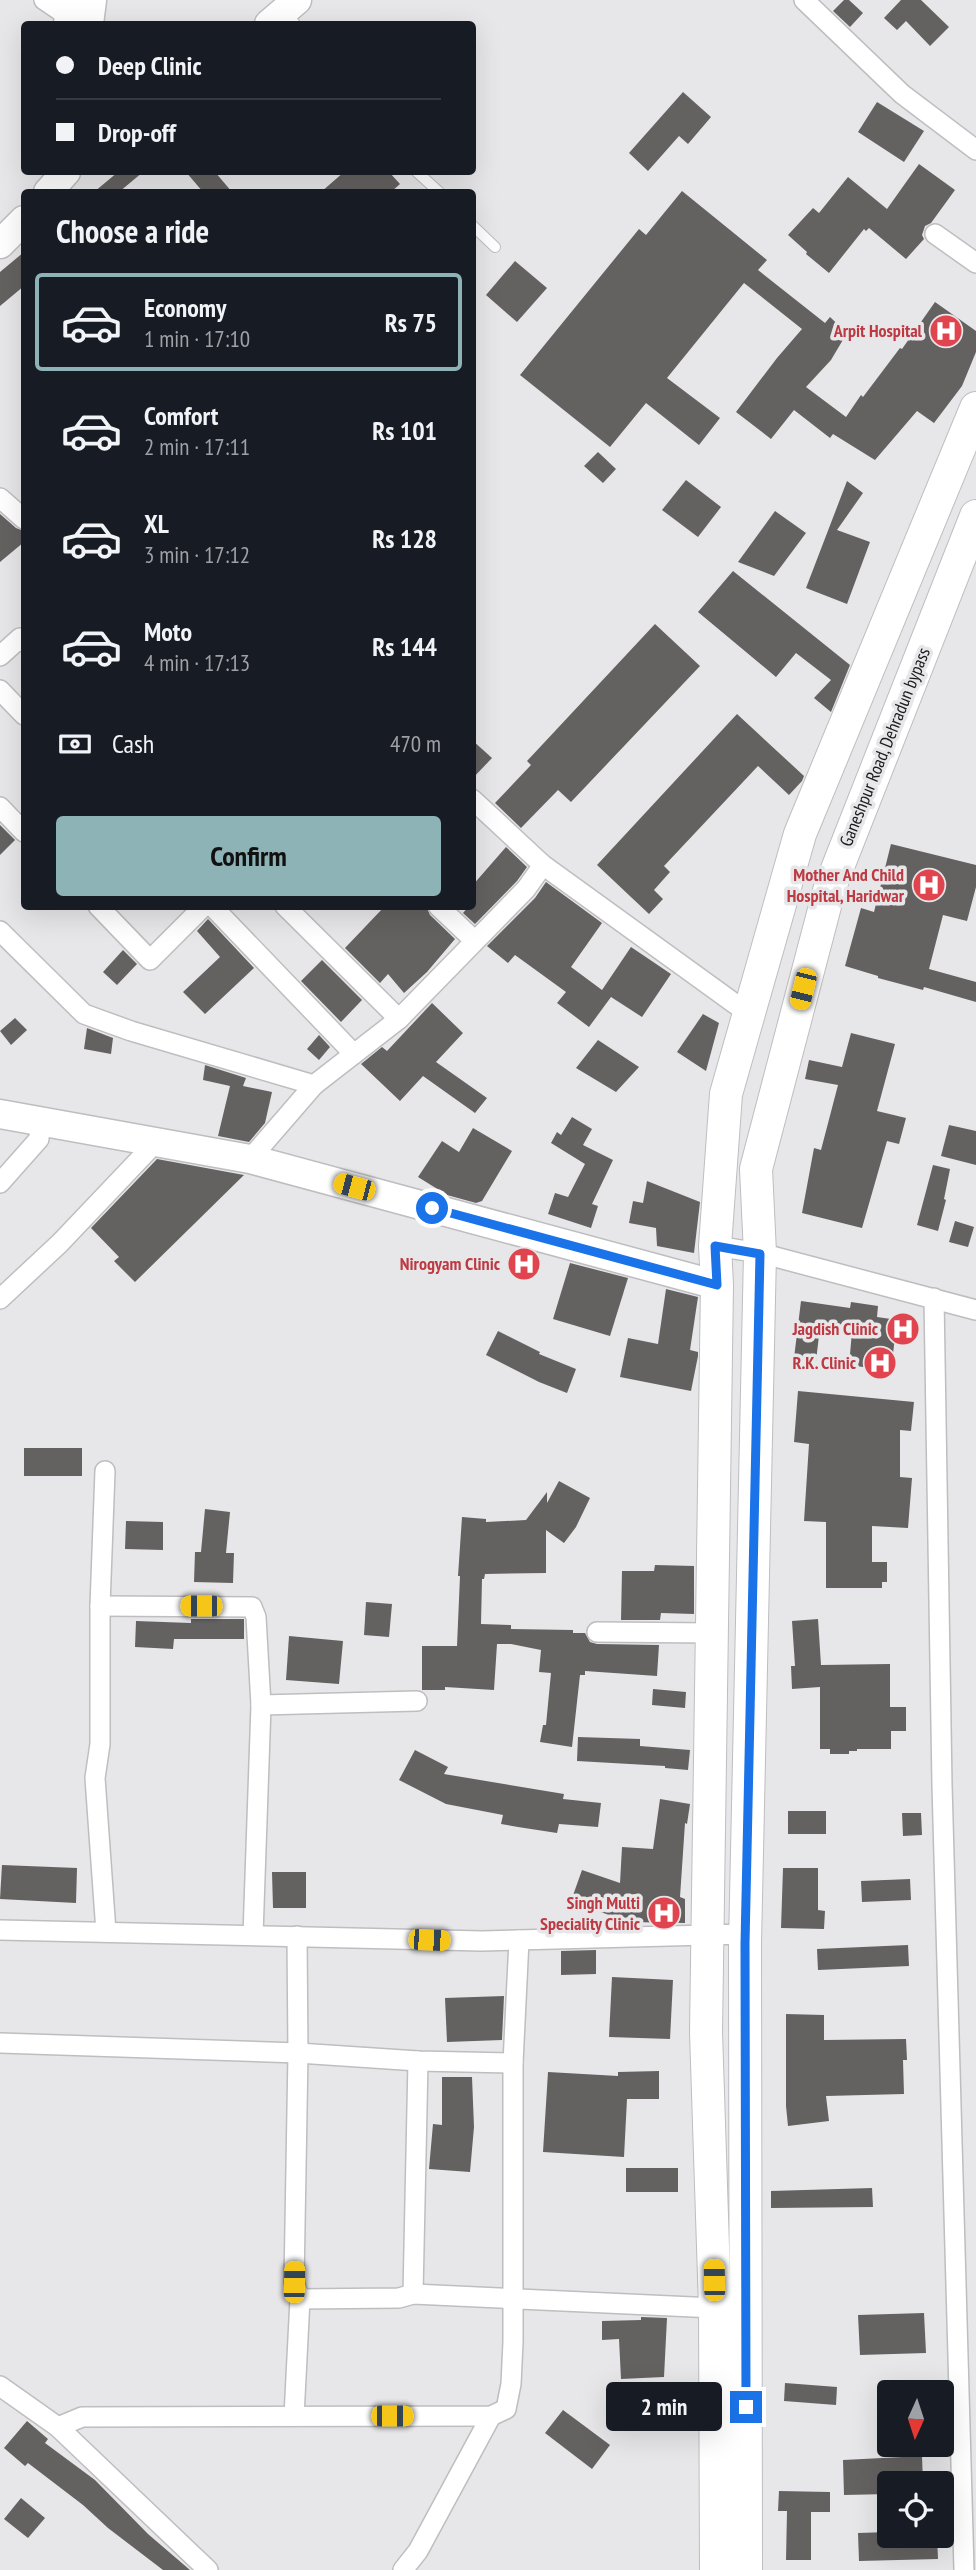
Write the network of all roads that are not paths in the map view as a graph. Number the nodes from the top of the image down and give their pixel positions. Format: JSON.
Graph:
{"nodes":[{"id":1,"x":44,"y":0,"type":"edge"},
{"id":2,"x":92,"y":0,"type":"edge"},
{"id":3,"x":804,"y":0,"type":"edge"},
{"id":4,"x":75,"y":18,"type":"edge"},
{"id":5,"x":976,"y":150,"type":"edge"},
{"id":6,"x":420,"y":175,"type":"edge"},
{"id":7,"x":436,"y":189,"type":"edge"},
{"id":8,"x":21,"y":223,"type":"edge"},
{"id":9,"x":476,"y":229,"type":"edge"},
{"id":10,"x":935,"y":234,"type":"dead end"},
{"id":11,"x":0,"y":244,"type":"edge"},
{"id":12,"x":495,"y":247,"type":"dead end"},
{"id":13,"x":976,"y":262,"type":"edge"},
{"id":14,"x":976,"y":408,"type":"edge"},
{"id":15,"x":0,"y":498,"type":"edge"},
{"id":16,"x":21,"y":516,"type":"edge"},
{"id":17,"x":976,"y":516,"type":"edge"},
{"id":18,"x":21,"y":639,"type":"edge"},
{"id":19,"x":0,"y":656,"type":"edge"},
{"id":20,"x":0,"y":690,"type":"edge"},
{"id":21,"x":21,"y":712,"type":"edge"},
{"id":22,"x":476,"y":803,"type":"edge"},
{"id":23,"x":0,"y":807,"type":"edge"},
{"id":24,"x":21,"y":829,"type":"edge"},
{"id":25,"x":543,"y":865,"type":"junction"},
{"id":26,"x":101,"y":910,"type":"edge"},
{"id":27,"x":200,"y":910,"type":"edge"},
{"id":28,"x":216,"y":910,"type":"edge"},
{"id":29,"x":289,"y":910,"type":"edge"},
{"id":30,"x":442,"y":910,"type":"edge"},
{"id":31,"x":0,"y":931,"type":"edge"},
{"id":32,"x":474,"y":940,"type":"junction"},
{"id":33,"x":749,"y":1014,"type":"junction"},
{"id":34,"x":399,"y":1019,"type":"junction"},
{"id":35,"x":354,"y":1054,"type":"junction"},
{"id":36,"x":314,"y":1085,"type":"junction"},
{"id":37,"x":0,"y":1114,"type":"edge"},
{"id":38,"x":40,"y":1121,"type":"junction"},
{"id":39,"x":156,"y":1142,"type":"junction"},
{"id":40,"x":250,"y":1159,"type":"junction"},
{"id":41,"x":0,"y":1183,"type":"edge"},
{"id":42,"x":715,"y":1246,"type":"junction"},
{"id":43,"x":760,"y":1254,"type":"junction"},
{"id":44,"x":717,"y":1285,"type":"junction"},
{"id":45,"x":934,"y":1298,"type":"junction"},
{"id":46,"x":0,"y":1299,"type":"edge"},
{"id":47,"x":975,"y":1307,"type":"edge"},
{"id":48,"x":104,"y":1471,"type":"dead end"},
{"id":49,"x":100,"y":1606,"type":"junction"},
{"id":50,"x":597,"y":1632,"type":"dead end"},
{"id":51,"x":712,"y":1633,"type":"junction"},
{"id":52,"x":417,"y":1701,"type":"dead end"},
{"id":53,"x":261,"y":1705,"type":"junction"},
{"id":54,"x":0,"y":1930,"type":"edge"},
{"id":55,"x":106,"y":1932,"type":"junction"},
{"id":56,"x":708,"y":1934,"type":"junction"},
{"id":57,"x":745,"y":1934,"type":"junction"},
{"id":58,"x":253,"y":1935,"type":"junction"},
{"id":59,"x":297,"y":1936,"type":"junction"},
{"id":60,"x":519,"y":1940,"type":"junction"},
{"id":61,"x":0,"y":2043,"type":"edge"},
{"id":62,"x":298,"y":2053,"type":"junction"},
{"id":63,"x":418,"y":2061,"type":"junction"},
{"id":64,"x":513,"y":2063,"type":"junction"},
{"id":65,"x":413,"y":2294,"type":"junction"},
{"id":66,"x":300,"y":2299,"type":"junction"},
{"id":67,"x":514,"y":2299,"type":"junction"},
{"id":68,"x":715,"y":2308,"type":"junction"},
{"id":69,"x":0,"y":2386,"type":"edge"},
{"id":70,"x":294,"y":2416,"type":"junction"},
{"id":71,"x":491,"y":2416,"type":"junction"},
{"id":72,"x":58,"y":2427,"type":"junction"},
{"id":73,"x":208,"y":2570,"type":"edge"},
{"id":74,"x":403,"y":2570,"type":"edge"},
{"id":75,"x":716,"y":2570,"type":"edge"},
{"id":76,"x":746,"y":2570,"type":"edge"},
{"id":77,"x":964,"y":2570,"type":"edge"}],
"edges":[{"from":1,"to":4,"type":"street"},
{"from":2,"to":4,"type":"street"},
{"from":3,"to":5,"type":"street"},
{"from":6,"to":7,"type":"lane"},
{"from":8,"to":11,"type":"street"},
{"from":9,"to":12,"type":"lane"},
{"from":10,"to":13,"type":"street"},
{"from":14,"to":33,"type":"main road"},
{"from":15,"to":16,"type":"street"},
{"from":17,"to":43,"type":"main road","name":"Ganeshpur Road, Dehradun bypass"},
{"from":18,"to":19,"type":"street"},
{"from":20,"to":21,"type":"street"},
{"from":22,"to":25,"type":"street"},
{"from":23,"to":24,"type":"street"},
{"from":25,"to":32,"type":"street"},
{"from":25,"to":33,"type":"street"},
{"from":26,"to":27,"type":"street"},
{"from":28,"to":35,"type":"street"},
{"from":29,"to":34,"type":"street"},
{"from":30,"to":32,"type":"street"},
{"from":31,"to":36,"type":"street"},
{"from":32,"to":34,"type":"street"},
{"from":33,"to":42,"type":"main road"},
{"from":34,"to":35,"type":"street"},
{"from":35,"to":36,"type":"street"},
{"from":36,"to":40,"type":"street"},
{"from":37,"to":38,"type":"street"},
{"from":38,"to":39,"type":"street"},
{"from":38,"to":41,"type":"street"},
{"from":39,"to":40,"type":"street"},
{"from":39,"to":46,"type":"street"},
{"from":40,"to":44,"type":"street"},
{"from":42,"to":43,"type":"street"},
{"from":42,"to":44,"type":"main road"},
{"from":43,"to":45,"type":"street"},
{"from":43,"to":57,"type":"main road","name":"Ganeshpur Road, Dehradun bypass"},
{"from":44,"to":51,"type":"main road"},
{"from":45,"to":47,"type":"street"},
{"from":45,"to":77,"type":"street"},
{"from":48,"to":49,"type":"street"},
{"from":49,"to":53,"type":"street"},
{"from":49,"to":55,"type":"street"},
{"from":50,"to":51,"type":"street"},
{"from":51,"to":56,"type":"main road"},
{"from":52,"to":53,"type":"street"},
{"from":53,"to":58,"type":"street"},
{"from":54,"to":55,"type":"street"},
{"from":55,"to":58,"type":"street"},
{"from":56,"to":57,"type":"street"},
{"from":56,"to":60,"type":"street"},
{"from":56,"to":68,"type":"main road"},
{"from":57,"to":76,"type":"main road","name":"Ganeshpur Road, Dehradun bypass"},
{"from":58,"to":59,"type":"street"},
{"from":59,"to":60,"type":"street"},
{"from":59,"to":62,"type":"street"},
{"from":60,"to":64,"type":"street"},
{"from":61,"to":62,"type":"street"},
{"from":62,"to":63,"type":"street"},
{"from":62,"to":66,"type":"street"},
{"from":63,"to":64,"type":"street"},
{"from":63,"to":65,"type":"street"},
{"from":64,"to":67,"type":"street"},
{"from":65,"to":66,"type":"street"},
{"from":65,"to":67,"type":"street"},
{"from":66,"to":70,"type":"street"},
{"from":67,"to":68,"type":"street"},
{"from":67,"to":71,"type":"street"},
{"from":68,"to":75,"type":"main road"},
{"from":69,"to":72,"type":"street"},
{"from":70,"to":71,"type":"street"},
{"from":70,"to":72,"type":"street"},
{"from":71,"to":74,"type":"street"},
{"from":72,"to":73,"type":"street"}]}
